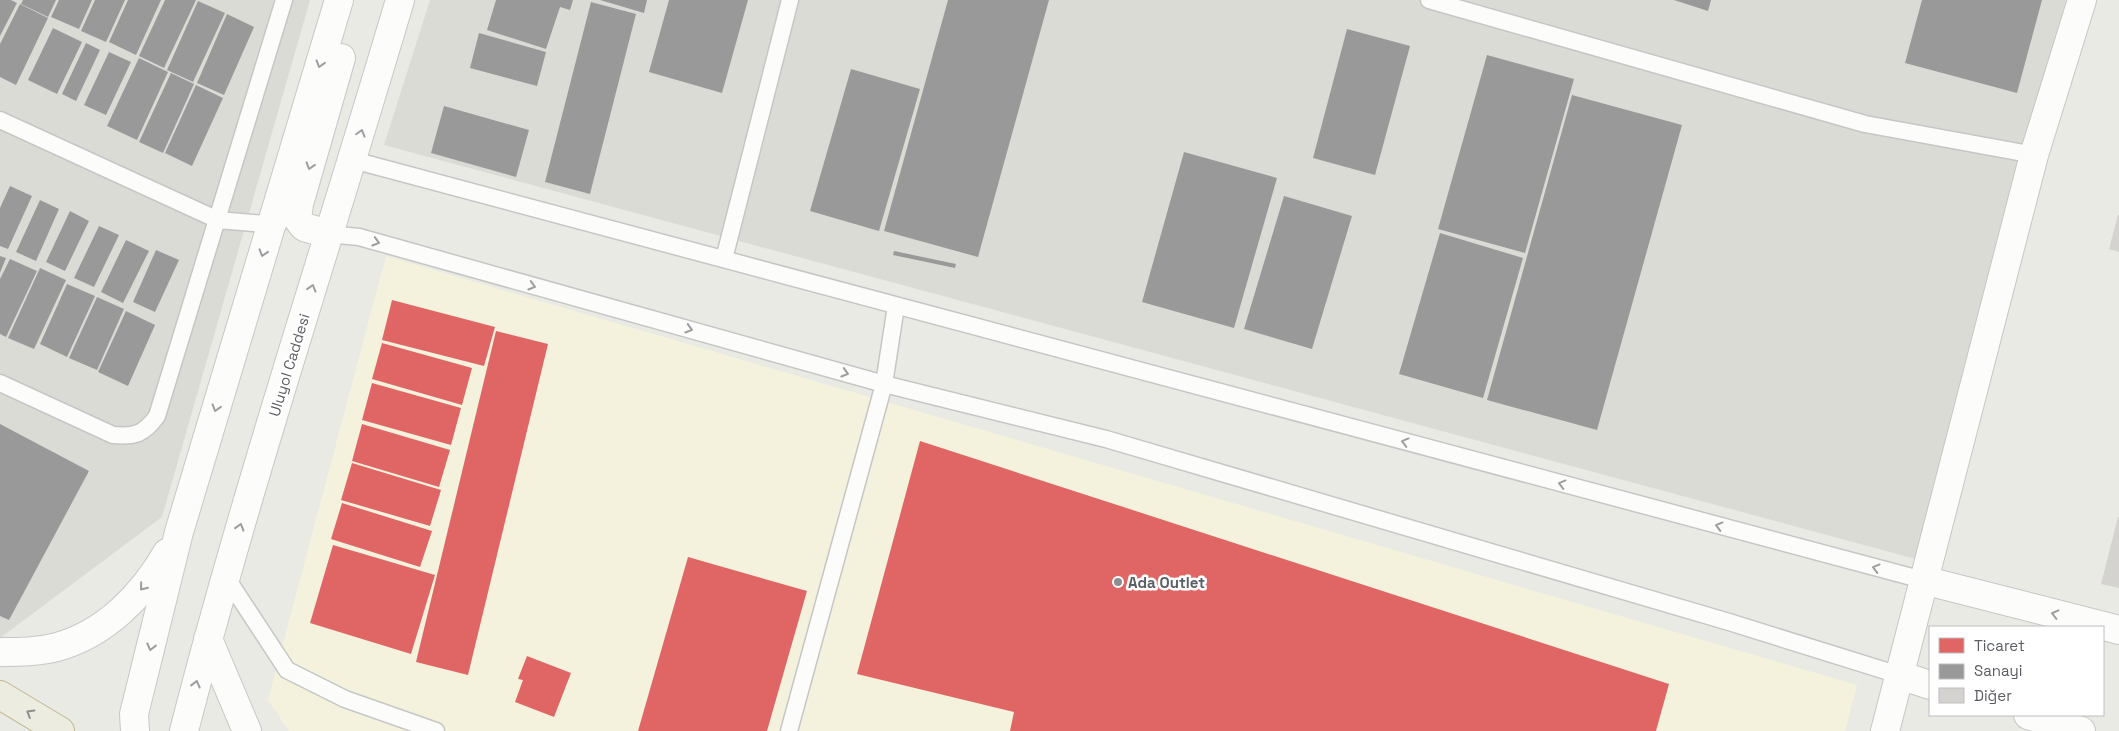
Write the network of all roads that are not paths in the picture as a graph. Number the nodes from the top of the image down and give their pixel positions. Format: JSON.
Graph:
{"nodes":[{"id":1,"x":284,"y":0,"type":"edge"},
{"id":2,"x":339,"y":0,"type":"edge"},
{"id":3,"x":349,"y":0,"type":"edge"},
{"id":4,"x":400,"y":0,"type":"edge"},
{"id":5,"x":790,"y":0,"type":"edge"},
{"id":6,"x":2082,"y":0,"type":"edge"},
{"id":7,"x":1440,"y":1,"type":"edge"},
{"id":8,"x":0,"y":120,"type":"edge"},
{"id":9,"x":2034,"y":155,"type":"junction"},
{"id":10,"x":353,"y":160,"type":"junction"},
{"id":11,"x":218,"y":220,"type":"junction"},
{"id":12,"x":272,"y":224,"type":"junction"},
{"id":13,"x":316,"y":230,"type":"junction"},
{"id":14,"x":724,"y":259,"type":"junction"},
{"id":15,"x":896,"y":306,"type":"junction"},
{"id":16,"x":0,"y":383,"type":"edge"},
{"id":17,"x":884,"y":384,"type":"junction"},
{"id":18,"x":179,"y":532,"type":"junction"},
{"id":19,"x":226,"y":577,"type":"junction"},
{"id":20,"x":1923,"y":580,"type":"junction"},
{"id":21,"x":2103,"y":626,"type":"edge"},
{"id":22,"x":2104,"y":626,"type":"edge"},
{"id":23,"x":2119,"y":630,"type":"edge"},
{"id":24,"x":208,"y":639,"type":"junction"},
{"id":25,"x":0,"y":652,"type":"edge"},
{"id":26,"x":1899,"y":675,"type":"junction"},
{"id":27,"x":1929,"y":685,"type":"edge"},
{"id":28,"x":0,"y":695,"type":"edge"},
{"id":29,"x":2031,"y":716,"type":"edge"},
{"id":30,"x":60,"y":731,"type":"edge"},
{"id":31,"x":135,"y":731,"type":"edge"},
{"id":32,"x":184,"y":731,"type":"edge"},
{"id":33,"x":247,"y":731,"type":"edge"},
{"id":34,"x":436,"y":731,"type":"edge"},
{"id":35,"x":789,"y":731,"type":"edge"},
{"id":36,"x":1885,"y":731,"type":"edge"},
{"id":37,"x":2081,"y":731,"type":"edge"}],
"edges":[{"from":1,"to":11,"type":"lane"},
{"from":2,"to":12,"type":"main road","one_way":true},
{"from":3,"to":13,"type":"main road","one_way":true},
{"from":10,"to":4,"type":"main road","name":"Uluyol Caddesi","one_way":true},
{"from":5,"to":14,"type":"lane"},
{"from":6,"to":9,"type":"main road"},
{"from":7,"to":9,"type":"lane"},
{"from":8,"to":11,"type":"lane"},
{"from":9,"to":20,"type":"main road"},
{"from":10,"to":13,"type":"main road","name":"Uluyol Caddesi"},
{"from":10,"to":14,"type":"lane"},
{"from":11,"to":12,"type":"lane"},
{"from":11,"to":16,"type":"lane"},
{"from":12,"to":13,"type":"lane"},
{"from":12,"to":18,"type":"main road","one_way":true},
{"from":13,"to":17,"type":"lane","one_way":true},
{"from":19,"to":13,"type":"main road","name":"Uluyol Caddesi","one_way":true},
{"from":14,"to":15,"type":"lane"},
{"from":15,"to":17,"type":"lane"},
{"from":20,"to":15,"type":"lane","one_way":true},
{"from":17,"to":26,"type":"lane"},
{"from":17,"to":35,"type":"lane"},
{"from":18,"to":25,"type":"main road","one_way":true},
{"from":18,"to":31,"type":"main road","one_way":true},
{"from":19,"to":24,"type":"main road","name":"Uluyol Caddesi"},
{"from":19,"to":34,"type":"lane"},
{"from":21,"to":20,"type":"main road","one_way":true},
{"from":20,"to":26,"type":"main road"},
{"from":23,"to":22,"type":"main road","one_way":true},
{"from":32,"to":24,"type":"main road","name":"Uluyol Caddesi","one_way":true},
{"from":24,"to":33,"type":"main road"},
{"from":26,"to":27,"type":"main road"},
{"from":26,"to":36,"type":"main road"},
{"from":30,"to":28,"type":"highway","one_way":true},
{"from":29,"to":37,"type":"main road"}]}
